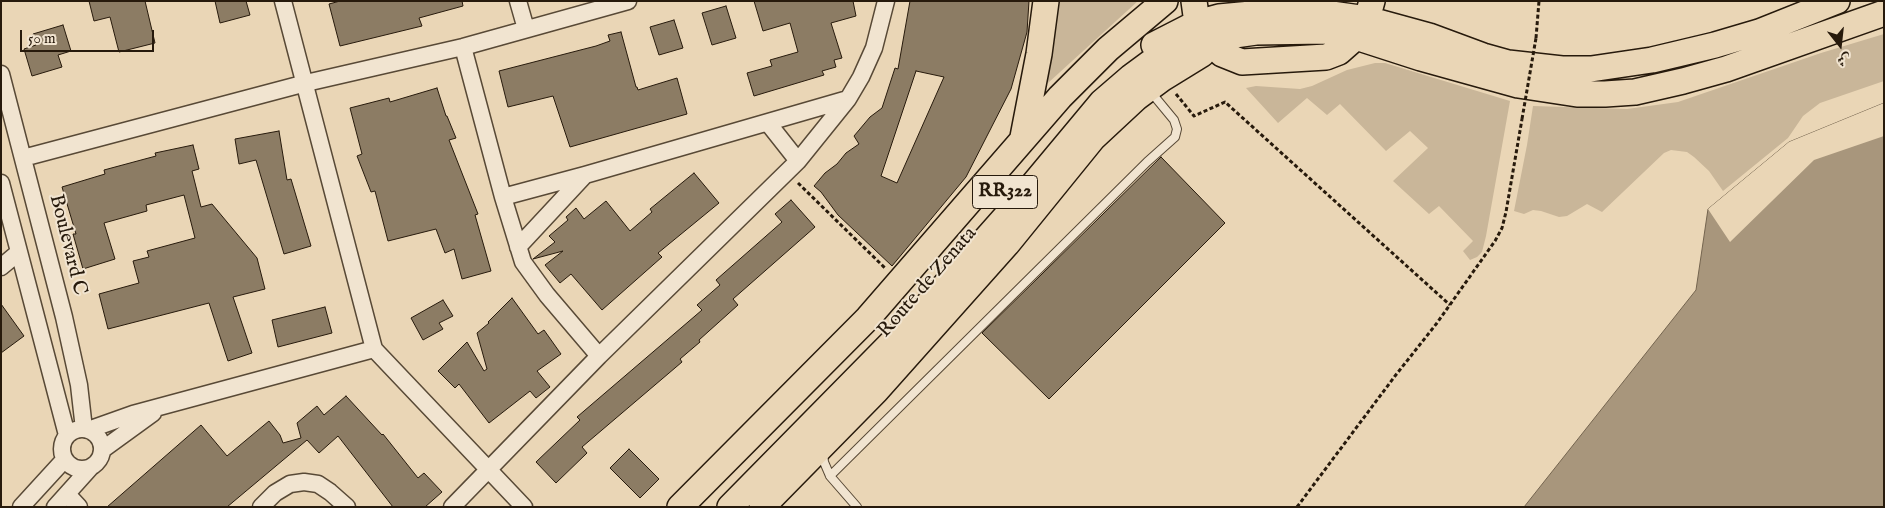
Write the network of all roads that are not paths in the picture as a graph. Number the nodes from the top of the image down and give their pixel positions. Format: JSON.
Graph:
{"nodes":[{"id":1,"x":283,"y":1,"type":"edge"},
{"id":2,"x":518,"y":1,"type":"edge"},
{"id":3,"x":628,"y":1,"type":"edge"},
{"id":4,"x":886,"y":1,"type":"edge"},
{"id":5,"x":1046,"y":1,"type":"edge"},
{"id":6,"x":1165,"y":1,"type":"edge"},
{"id":7,"x":1837,"y":1,"type":"edge"},
{"id":8,"x":1884,"y":12,"type":"edge"},
{"id":9,"x":1365,"y":19,"type":"edge"},
{"id":10,"x":1202,"y":28,"type":"edge"},
{"id":11,"x":526,"y":29,"type":"junction"},
{"id":12,"x":463,"y":47,"type":"junction"},
{"id":13,"x":1,"y":74,"type":"edge"},
{"id":14,"x":306,"y":83,"type":"junction"},
{"id":15,"x":1156,"y":84,"type":"junction"},
{"id":16,"x":848,"y":99,"type":"junction"},
{"id":17,"x":768,"y":123,"type":"junction"},
{"id":18,"x":1022,"y":140,"type":"junction"},
{"id":19,"x":23,"y":158,"type":"junction"},
{"id":20,"x":798,"y":161,"type":"junction"},
{"id":21,"x":585,"y":175,"type":"junction"},
{"id":22,"x":1,"y":183,"type":"edge"},
{"id":23,"x":503,"y":197,"type":"junction"},
{"id":24,"x":518,"y":247,"type":"junction"},
{"id":25,"x":19,"y":252,"type":"junction"},
{"id":26,"x":1,"y":267,"type":"edge"},
{"id":27,"x":374,"y":349,"type":"junction"},
{"id":28,"x":599,"y":356,"type":"junction"},
{"id":29,"x":161,"y":407,"type":"junction"},
{"id":30,"x":86,"y":429,"type":"junction"},
{"id":31,"x":67,"y":435,"type":"junction"},
{"id":32,"x":823,"y":445,"type":"junction"},
{"id":33,"x":102,"y":450,"type":"junction"},
{"id":34,"x":64,"y":460,"type":"junction"},
{"id":35,"x":91,"y":467,"type":"junction"},
{"id":36,"x":487,"y":470,"type":"junction"},
{"id":37,"x":830,"y":476,"type":"junction"},
{"id":38,"x":68,"y":494,"type":"junction"},
{"id":39,"x":767,"y":506,"type":"edge"},
{"id":40,"x":21,"y":507,"type":"edge"},
{"id":41,"x":55,"y":507,"type":"edge"},
{"id":42,"x":78,"y":507,"type":"edge"},
{"id":43,"x":261,"y":507,"type":"edge"},
{"id":44,"x":347,"y":507,"type":"edge"},
{"id":45,"x":452,"y":507,"type":"edge"},
{"id":46,"x":524,"y":507,"type":"edge"},
{"id":47,"x":680,"y":507,"type":"edge"},
{"id":48,"x":712,"y":507,"type":"edge"},
{"id":49,"x":730,"y":507,"type":"edge"},
{"id":50,"x":857,"y":507,"type":"edge"}],
"edges":[{"from":1,"to":14,"type":"street"},
{"from":2,"to":11,"type":"street"},
{"from":3,"to":11,"type":"street"},
{"from":4,"to":16,"type":"street"},
{"from":5,"to":18,"type":"main road"},
{"from":6,"to":18,"type":"main road","name":"Route de Zenata","number":"RR322"},
{"from":7,"to":9,"type":"main road"},
{"from":8,"to":9,"type":"main road"},
{"from":9,"to":10,"type":"main road","name":"Route de Zenata","number":"RR322"},
{"from":9,"to":10,"type":"main road"},
{"from":10,"to":15,"type":"main road","name":"Route de Zenata","number":"RR322"},
{"from":10,"to":48,"type":"main road","name":"Route de Zenata","number":"RR322"},
{"from":10,"to":49,"type":"main road","name":"Route de Zenata","number":"RR322"},
{"from":11,"to":12,"type":"street"},
{"from":12,"to":14,"type":"street"},
{"from":12,"to":23,"type":"street"},
{"from":13,"to":19,"type":"street","name":"Boulevard C"},
{"from":14,"to":19,"type":"street"},
{"from":14,"to":27,"type":"street"},
{"from":15,"to":32,"type":"main road","name":"Route de Zenata","number":"RR322"},
{"from":15,"to":37,"type":"lane"},
{"from":16,"to":17,"type":"street"},
{"from":16,"to":20,"type":"street"},
{"from":17,"to":20,"type":"street"},
{"from":17,"to":21,"type":"street"},
{"from":18,"to":47,"type":"main road","name":"Route de Zenata","number":"RR322"},
{"from":19,"to":30,"type":"street","name":"Boulevard C"},
{"from":20,"to":28,"type":"street"},
{"from":21,"to":23,"type":"street"},
{"from":21,"to":24,"type":"street"},
{"from":22,"to":25,"type":"street"},
{"from":23,"to":24,"type":"street"},
{"from":24,"to":28,"type":"street"},
{"from":25,"to":26,"type":"street"},
{"from":25,"to":31,"type":"street"},
{"from":27,"to":29,"type":"street"},
{"from":27,"to":36,"type":"street"},
{"from":28,"to":36,"type":"street"},
{"from":29,"to":30,"type":"street"},
{"from":29,"to":33,"type":"street"},
{"from":30,"to":31,"type":"street"},
{"from":30,"to":33,"type":"street"},
{"from":31,"to":34,"type":"street"},
{"from":32,"to":37,"type":"lane"},
{"from":32,"to":39,"type":"main road","name":"Route de Zenata","number":"RR322"},
{"from":33,"to":35,"type":"street"},
{"from":34,"to":35,"type":"street"},
{"from":34,"to":40,"type":"street"},
{"from":35,"to":38,"type":"street"},
{"from":36,"to":45,"type":"street"},
{"from":36,"to":46,"type":"street"},
{"from":37,"to":50,"type":"lane"},
{"from":38,"to":41,"type":"street"},
{"from":38,"to":42,"type":"street"},
{"from":43,"to":44,"type":"street"}]}
